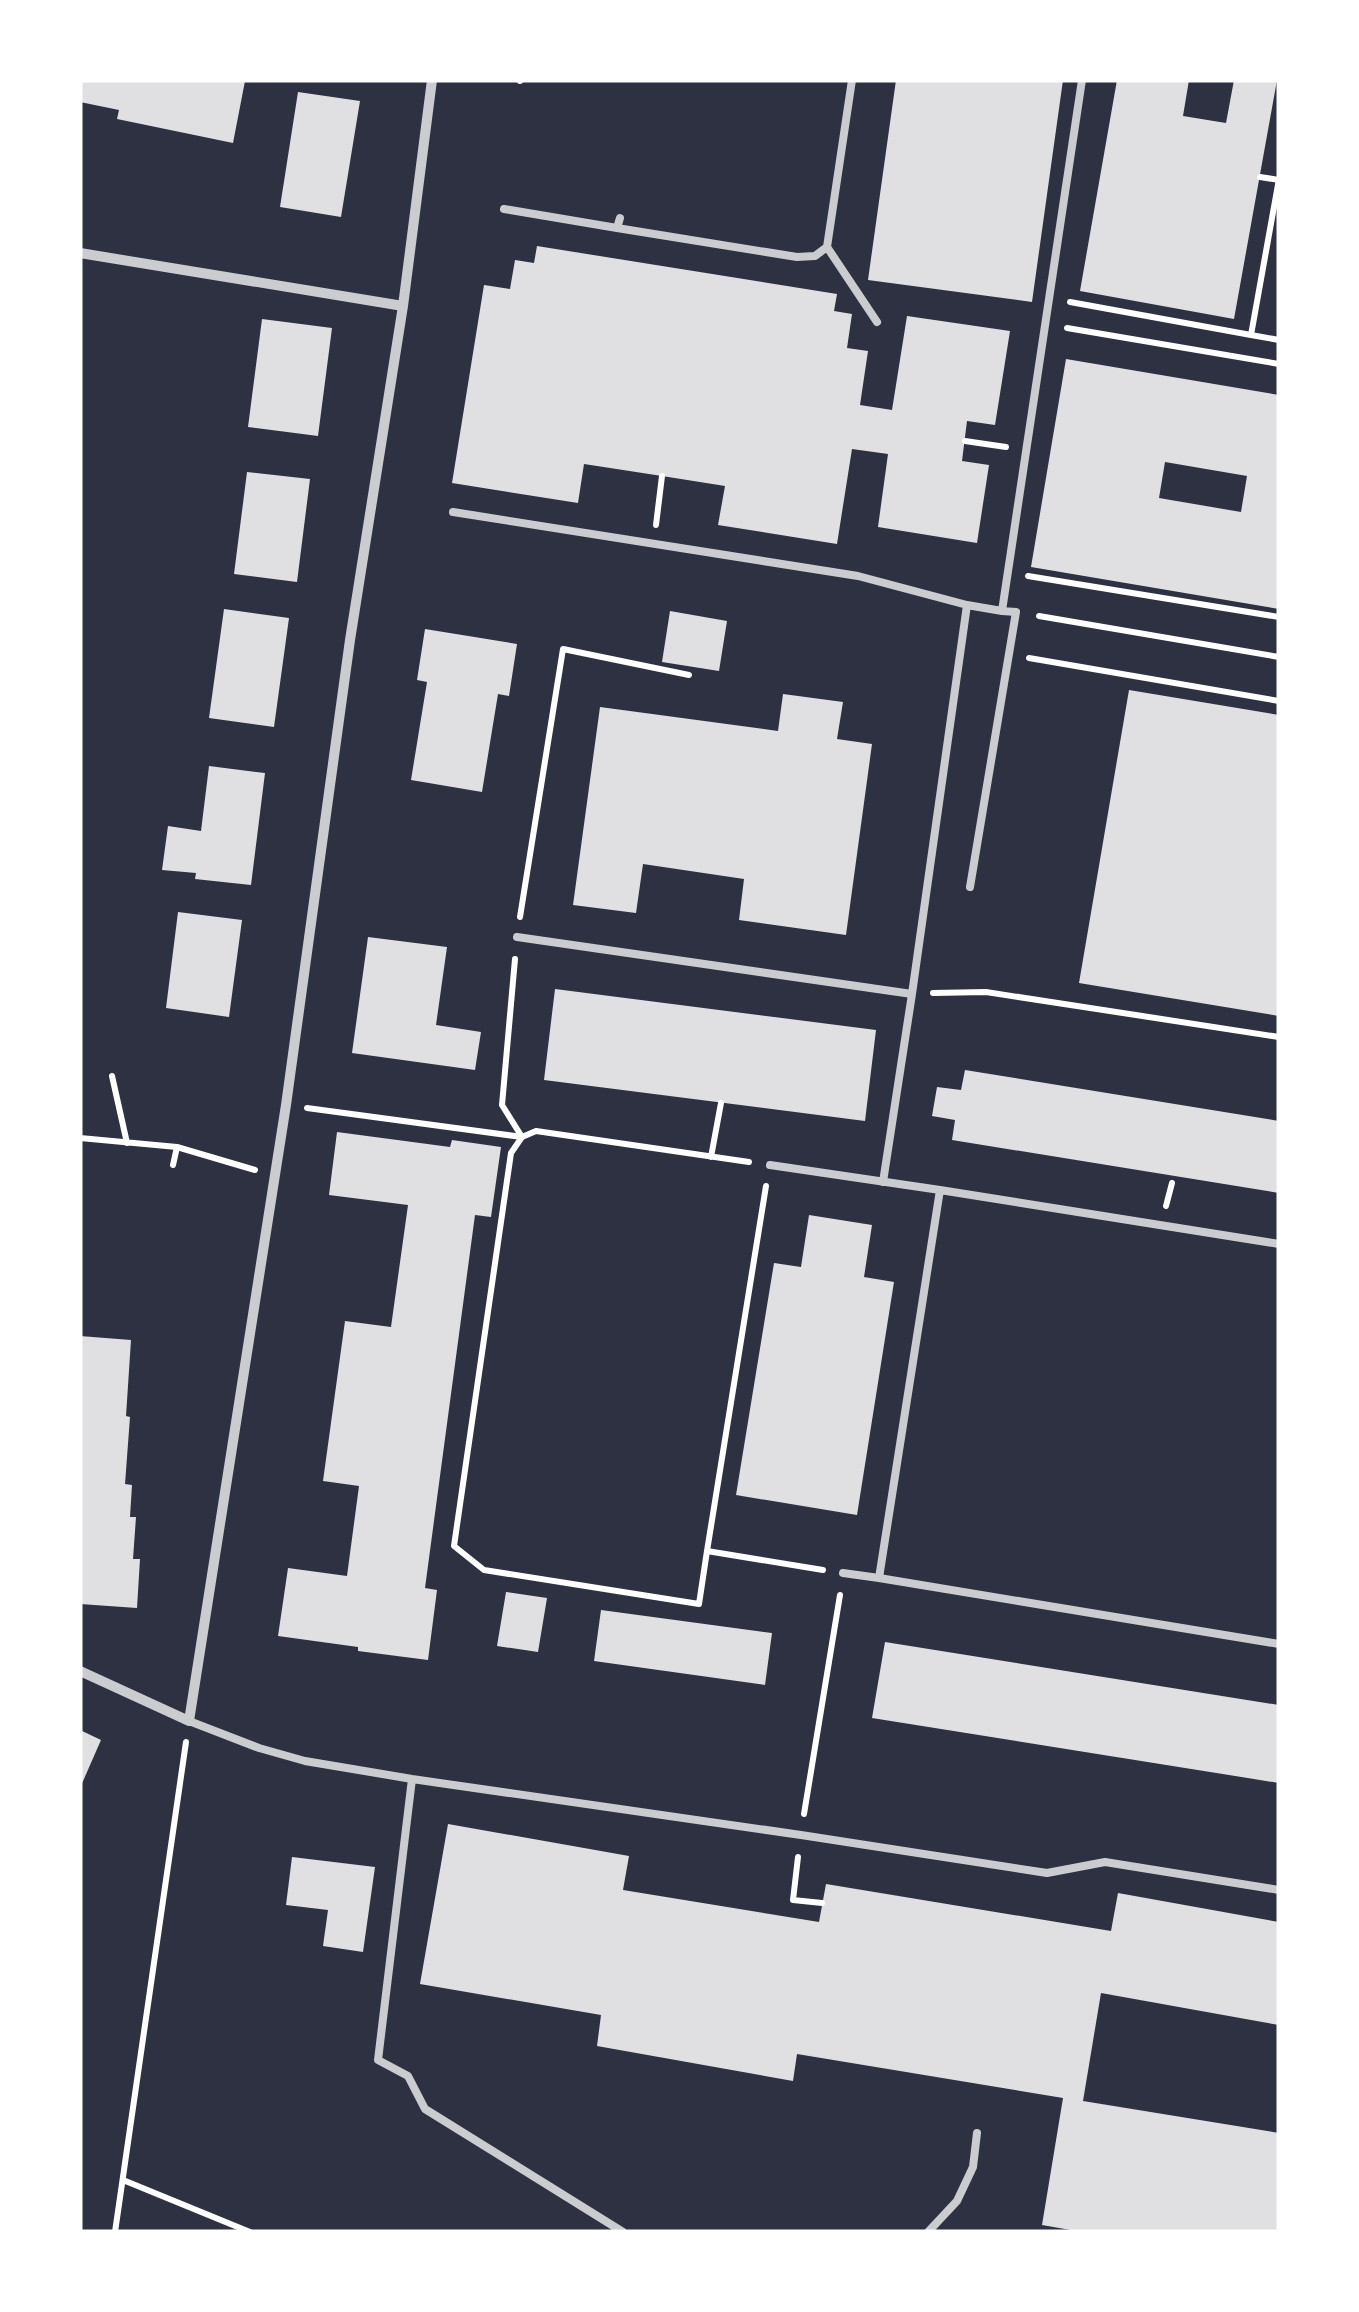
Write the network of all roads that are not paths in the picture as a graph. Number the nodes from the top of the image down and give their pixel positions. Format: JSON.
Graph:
{"nodes":[{"id":1,"x":432,"y":80,"type":"edge"},
{"id":2,"x":852,"y":80,"type":"edge"},
{"id":3,"x":1082,"y":80,"type":"edge"},
{"id":4,"x":504,"y":210,"type":"dead end"},
{"id":5,"x":827,"y":247,"type":"junction"},
{"id":6,"x":80,"y":253,"type":"edge"},
{"id":7,"x":403,"y":306,"type":"junction"},
{"id":8,"x":878,"y":322,"type":"dead end"},
{"id":9,"x":453,"y":512,"type":"dead end"},
{"id":10,"x":967,"y":605,"type":"junction"},
{"id":11,"x":1002,"y":610,"type":"junction"},
{"id":12,"x":970,"y":887,"type":"dead end"},
{"id":13,"x":517,"y":937,"type":"road end"},
{"id":14,"x":912,"y":994,"type":"junction"},
{"id":15,"x":770,"y":1165,"type":"road end"},
{"id":16,"x":883,"y":1182,"type":"junction"},
{"id":17,"x":940,"y":1190,"type":"junction"},
{"id":18,"x":1279,"y":1244,"type":"edge"},
{"id":19,"x":844,"y":1573,"type":"road end"},
{"id":20,"x":879,"y":1578,"type":"junction"},
{"id":21,"x":1279,"y":1644,"type":"edge"},
{"id":22,"x":80,"y":1672,"type":"edge"},
{"id":23,"x":189,"y":1721,"type":"junction"},
{"id":24,"x":412,"y":1779,"type":"junction"},
{"id":25,"x":1279,"y":1890,"type":"edge"},
{"id":26,"x":977,"y":2133,"type":"dead end"},
{"id":27,"x":623,"y":2232,"type":"edge"},
{"id":28,"x":928,"y":2232,"type":"edge"}],
"edges":[{"from":1,"to":7,"type":"street"},
{"from":2,"to":5,"type":"lane"},
{"from":3,"to":11,"type":"lane"},
{"from":4,"to":5,"type":"lane"},
{"from":5,"to":8,"type":"lane"},
{"from":6,"to":7,"type":"street"},
{"from":7,"to":23,"type":"street"},
{"from":9,"to":10,"type":"lane"},
{"from":10,"to":11,"type":"lane"},
{"from":10,"to":14,"type":"lane"},
{"from":11,"to":12,"type":"lane"},
{"from":13,"to":14,"type":"lane"},
{"from":14,"to":16,"type":"lane"},
{"from":15,"to":16,"type":"lane"},
{"from":16,"to":17,"type":"lane"},
{"from":17,"to":18,"type":"lane"},
{"from":17,"to":20,"type":"lane"},
{"from":19,"to":20,"type":"lane"},
{"from":20,"to":21,"type":"lane"},
{"from":22,"to":23,"type":"street"},
{"from":23,"to":24,"type":"lane"},
{"from":24,"to":25,"type":"lane"},
{"from":24,"to":27,"type":"lane"},
{"from":26,"to":28,"type":"lane"}]}
